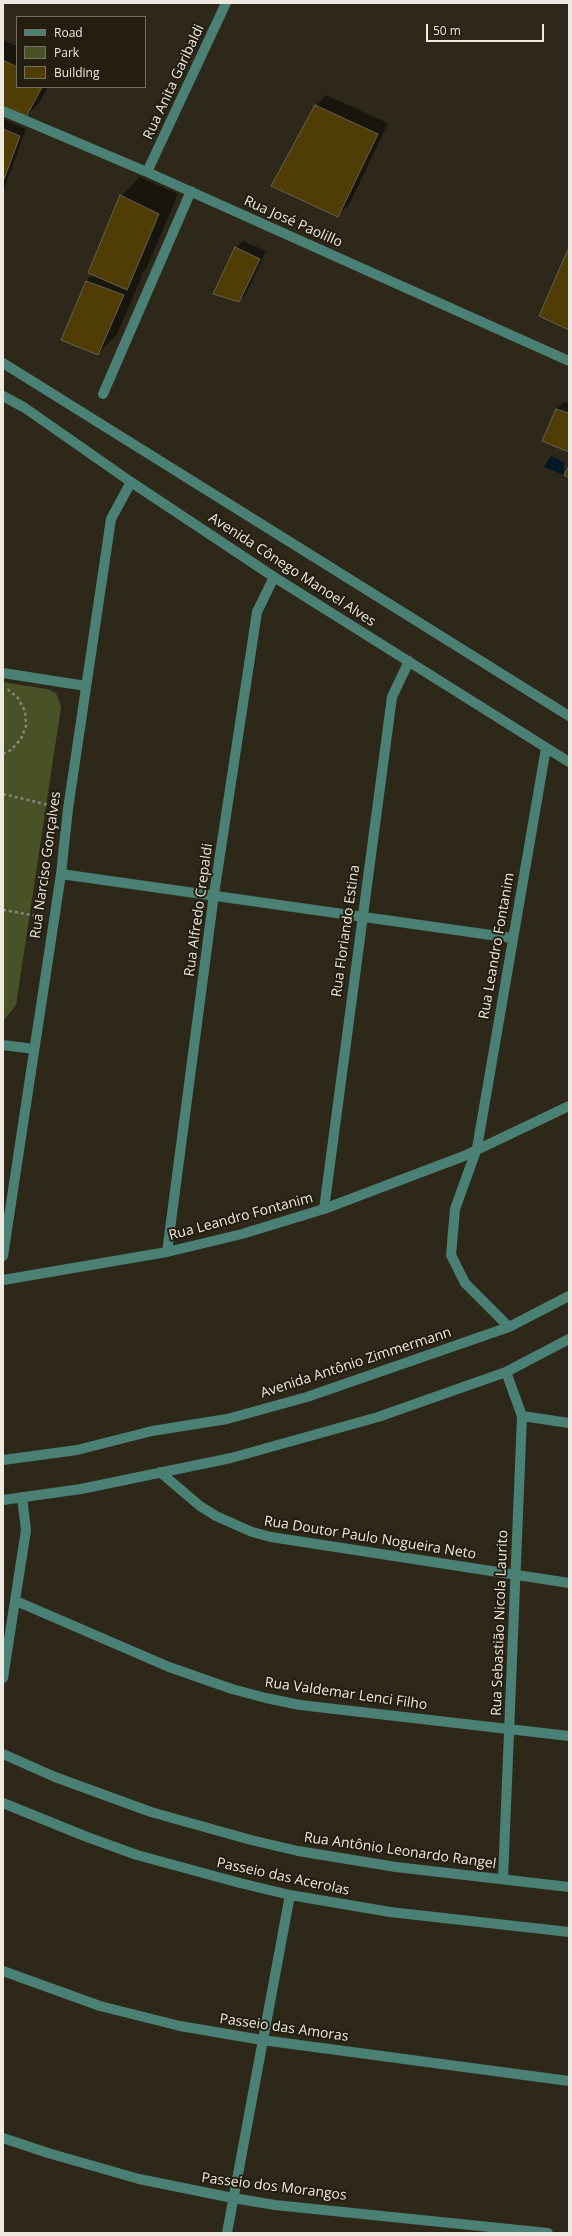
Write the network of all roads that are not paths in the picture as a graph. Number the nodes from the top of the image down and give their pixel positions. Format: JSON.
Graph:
{"nodes":[{"id":1,"x":226,"y":3,"type":"edge"},
{"id":2,"x":3,"y":112,"type":"edge"},
{"id":3,"x":147,"y":172,"type":"junction"},
{"id":4,"x":191,"y":191,"type":"junction"},
{"id":5,"x":3,"y":362,"type":"edge"},
{"id":6,"x":569,"y":362,"type":"edge"},
{"id":7,"x":103,"y":394,"type":"dead end"},
{"id":8,"x":3,"y":396,"type":"edge"},
{"id":9,"x":131,"y":482,"type":"junction"},
{"id":10,"x":274,"y":577,"type":"junction"},
{"id":11,"x":409,"y":661,"type":"junction"},
{"id":12,"x":3,"y":673,"type":"edge"},
{"id":13,"x":86,"y":686,"type":"junction"},
{"id":14,"x":569,"y":716,"type":"edge"},
{"id":15,"x":546,"y":748,"type":"junction"},
{"id":16,"x":569,"y":762,"type":"edge"},
{"id":17,"x":61,"y":874,"type":"junction"},
{"id":18,"x":214,"y":894,"type":"junction"},
{"id":19,"x":362,"y":916,"type":"junction"},
{"id":20,"x":512,"y":938,"type":"junction"},
{"id":21,"x":3,"y":1045,"type":"edge"},
{"id":22,"x":34,"y":1049,"type":"junction"},
{"id":23,"x":569,"y":1106,"type":"edge"},
{"id":24,"x":477,"y":1148,"type":"junction"},
{"id":25,"x":324,"y":1209,"type":"junction"},
{"id":26,"x":167,"y":1252,"type":"junction"},
{"id":27,"x":3,"y":1256,"type":"edge"},
{"id":28,"x":3,"y":1280,"type":"edge"},
{"id":29,"x":569,"y":1296,"type":"edge"},
{"id":30,"x":509,"y":1327,"type":"junction"},
{"id":31,"x":569,"y":1339,"type":"edge"},
{"id":32,"x":506,"y":1372,"type":"junction"},
{"id":33,"x":522,"y":1416,"type":"junction"},
{"id":34,"x":569,"y":1423,"type":"edge"},
{"id":35,"x":3,"y":1460,"type":"edge"},
{"id":36,"x":160,"y":1472,"type":"junction"},
{"id":37,"x":22,"y":1497,"type":"junction"},
{"id":38,"x":3,"y":1500,"type":"edge"},
{"id":39,"x":516,"y":1576,"type":"junction"},
{"id":40,"x":569,"y":1583,"type":"edge"},
{"id":41,"x":16,"y":1601,"type":"junction"},
{"id":42,"x":3,"y":1678,"type":"edge"},
{"id":43,"x":510,"y":1729,"type":"junction"},
{"id":44,"x":569,"y":1736,"type":"edge"},
{"id":45,"x":3,"y":1754,"type":"edge"},
{"id":46,"x":3,"y":1803,"type":"edge"},
{"id":47,"x":503,"y":1879,"type":"junction"},
{"id":48,"x":569,"y":1887,"type":"edge"},
{"id":49,"x":290,"y":1895,"type":"junction"},
{"id":50,"x":569,"y":1932,"type":"edge"},
{"id":51,"x":3,"y":1970,"type":"edge"},
{"id":52,"x":262,"y":2040,"type":"junction"},
{"id":53,"x":569,"y":2081,"type":"edge"},
{"id":54,"x":3,"y":2138,"type":"edge"},
{"id":55,"x":233,"y":2198,"type":"junction"},
{"id":56,"x":226,"y":2233,"type":"edge"},
{"id":57,"x":548,"y":2233,"type":"edge"}],
"edges":[{"from":1,"to":3,"type":"street","name":"Rua Anita Garibaldi"},
{"from":2,"to":3,"type":"street","name":"Rua José Paolillo"},
{"from":3,"to":4,"type":"street","name":"Rua José Paolillo"},
{"from":4,"to":6,"type":"street","name":"Rua José Paolillo"},
{"from":4,"to":7,"type":"street"},
{"from":5,"to":14,"type":"street","name":"Avenida Cônego Manoel Alves"},
{"from":8,"to":9,"type":"street","name":"Avenida Cônego Manoel Alves"},
{"from":9,"to":10,"type":"street","name":"Avenida Cônego Manoel Alves"},
{"from":9,"to":13,"type":"street","name":"Rua Narciso Gonçalves"},
{"from":10,"to":11,"type":"street","name":"Avenida Cônego Manoel Alves"},
{"from":10,"to":18,"type":"street","name":"Rua Alfredo Crepaldi"},
{"from":11,"to":15,"type":"street","name":"Avenida Cônego Manoel Alves"},
{"from":11,"to":19,"type":"street","name":"Rua Floriando Estina"},
{"from":12,"to":13,"type":"street"},
{"from":13,"to":17,"type":"street","name":"Rua Narciso Gonçalves"},
{"from":15,"to":16,"type":"street","name":"Avenida Cônego Manoel Alves"},
{"from":15,"to":20,"type":"street","name":"Rua Leandro Fontanim"},
{"from":17,"to":18,"type":"street"},
{"from":17,"to":22,"type":"street","name":"Rua Narciso Gonçalves"},
{"from":18,"to":19,"type":"street"},
{"from":18,"to":26,"type":"street","name":"Rua Alfredo Crepaldi"},
{"from":19,"to":20,"type":"street"},
{"from":19,"to":25,"type":"street","name":"Rua Floriando Estina"},
{"from":20,"to":24,"type":"street","name":"Rua Leandro Fontanim"},
{"from":21,"to":22,"type":"street"},
{"from":22,"to":27,"type":"street","name":"Rua Narciso Gonçalves"},
{"from":23,"to":24,"type":"street","name":"Rua Leandro Fontanim"},
{"from":24,"to":25,"type":"street","name":"Rua Leandro Fontanim"},
{"from":24,"to":30,"type":"street","name":"Rua Leandro Fontanim"},
{"from":25,"to":26,"type":"street","name":"Rua Leandro Fontanim"},
{"from":26,"to":28,"type":"street","name":"Rua Leandro Fontanim"},
{"from":29,"to":30,"type":"street","name":"Avenida Antônio Zimmermann"},
{"from":30,"to":35,"type":"street","name":"Avenida Antônio Zimmermann"},
{"from":31,"to":32,"type":"street"},
{"from":32,"to":33,"type":"street","name":"Rua Sebastião Nicola Laurito"},
{"from":32,"to":36,"type":"street"},
{"from":33,"to":34,"type":"street"},
{"from":33,"to":39,"type":"street","name":"Rua Sebastião Nicola Laurito"},
{"from":36,"to":37,"type":"street"},
{"from":36,"to":39,"type":"street","name":"Rua Doutor Paulo Nogueira Neto"},
{"from":37,"to":38,"type":"street"},
{"from":37,"to":41,"type":"street"},
{"from":39,"to":40,"type":"street","name":"Rua Doutor Paulo Nogueira Neto"},
{"from":39,"to":43,"type":"street","name":"Rua Sebastião Nicola Laurito"},
{"from":41,"to":42,"type":"street"},
{"from":41,"to":43,"type":"street","name":"Rua Valdemar Lenci Filho"},
{"from":43,"to":44,"type":"street","name":"Rua Valdemar Lenci Filho"},
{"from":43,"to":47,"type":"street","name":"Rua Sebastião Nicola Laurito"},
{"from":45,"to":47,"type":"street","name":"Rua Antônio Leonardo Rangel"},
{"from":46,"to":49,"type":"street","name":"Passeio das Acerolas"},
{"from":47,"to":48,"type":"street","name":"Rua Antônio Leonardo Rangel"},
{"from":49,"to":50,"type":"street","name":"Passeio das Acerolas"},
{"from":49,"to":52,"type":"street"},
{"from":51,"to":52,"type":"street","name":"Passeio das Amoras"},
{"from":52,"to":53,"type":"street","name":"Passeio das Amoras"},
{"from":52,"to":55,"type":"street"},
{"from":54,"to":55,"type":"street","name":"Passeio dos Morangos"},
{"from":55,"to":56,"type":"street"},
{"from":55,"to":57,"type":"street","name":"Passeio dos Morangos"}]}
